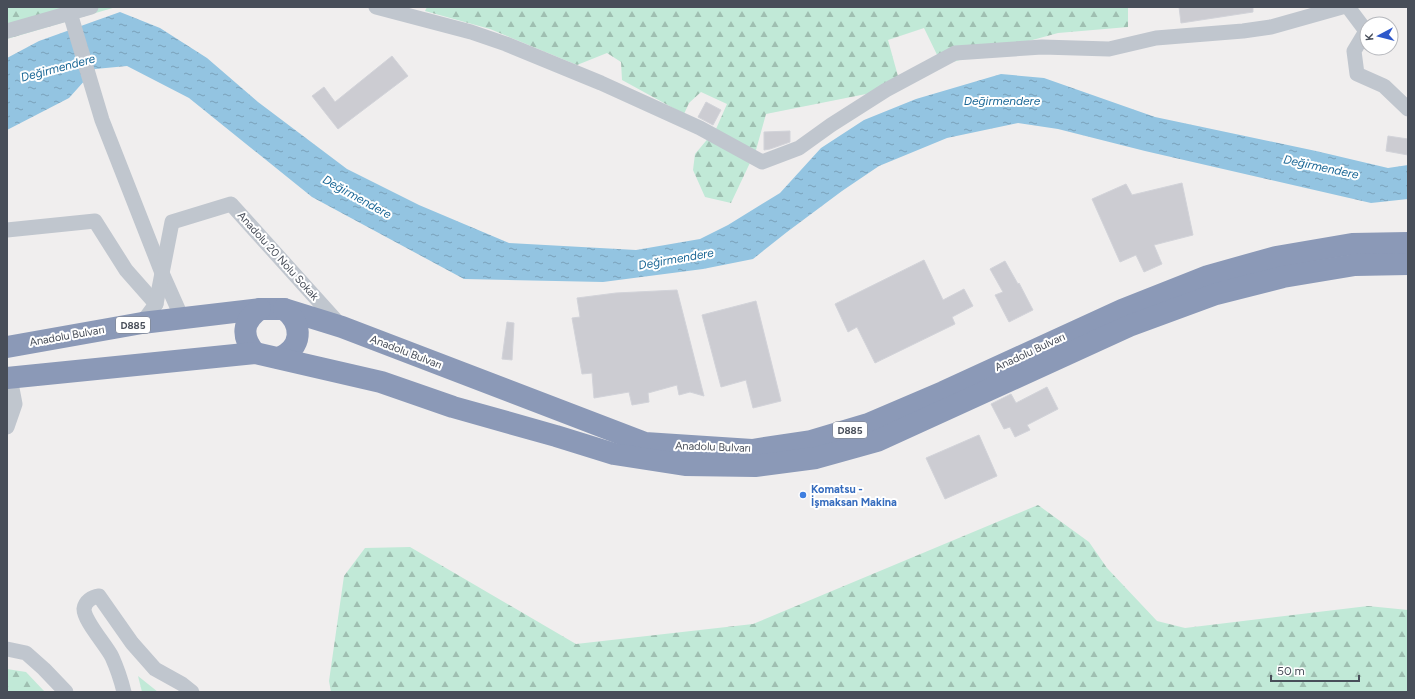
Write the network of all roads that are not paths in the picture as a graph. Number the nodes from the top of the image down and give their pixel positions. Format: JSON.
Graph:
{"nodes":[{"id":1,"x":92,"y":7,"type":"edge"},
{"id":2,"x":376,"y":7,"type":"edge"},
{"id":3,"x":1342,"y":7,"type":"edge"},
{"id":4,"x":1348,"y":7,"type":"edge"},
{"id":5,"x":70,"y":13,"type":"junction"},
{"id":6,"x":7,"y":31,"type":"edge"},
{"id":7,"x":1408,"y":109,"type":"edge"},
{"id":8,"x":7,"y":230,"type":"edge"},
{"id":9,"x":1408,"y":243,"type":"edge"},
{"id":10,"x":1408,"y":264,"type":"edge"},
{"id":11,"x":162,"y":273,"type":"junction"},
{"id":12,"x":156,"y":304,"type":"junction"},
{"id":13,"x":260,"y":309,"type":"junction"},
{"id":14,"x":284,"y":309,"type":"junction"},
{"id":15,"x":182,"y":318,"type":"junction"},
{"id":16,"x":142,"y":323,"type":"junction"},
{"id":17,"x":342,"y":327,"type":"junction"},
{"id":18,"x":7,"y":347,"type":"edge"},
{"id":19,"x":255,"y":353,"type":"junction"},
{"id":20,"x":278,"y":358,"type":"junction"},
{"id":21,"x":9,"y":378,"type":"edge"},
{"id":22,"x":7,"y":427,"type":"edge"},
{"id":23,"x":7,"y":649,"type":"edge"},
{"id":24,"x":66,"y":692,"type":"edge"},
{"id":25,"x":124,"y":692,"type":"edge"},
{"id":26,"x":192,"y":692,"type":"edge"}],
"edges":[{"from":1,"to":5,"type":"street"},
{"from":2,"to":3,"type":"street"},
{"from":4,"to":7,"type":"street"},
{"from":5,"to":6,"type":"street"},
{"from":5,"to":11,"type":"street"},
{"from":8,"to":12,"type":"street"},
{"from":9,"to":17,"type":"highway","name":"Anadolu Bulvarı","number":"D885"},
{"from":10,"to":20,"type":"highway","name":"Anadolu Bulvarı","number":"D885"},
{"from":11,"to":12,"type":"street","name":"Anadolu 20 Nolu Sokak"},
{"from":11,"to":15,"type":"street"},
{"from":11,"to":17,"type":"street","name":"Anadolu 20 Nolu Sokak"},
{"from":12,"to":16,"type":"street","name":"Anadolu 20 Nolu Sokak"},
{"from":13,"to":14,"type":"highway","name":"Anadolu Bulvarı"},
{"from":13,"to":15,"type":"highway","name":"Anadolu Bulvarı","number":"D885"},
{"from":13,"to":19,"type":"highway"},
{"from":14,"to":17,"type":"highway","name":"Anadolu Bulvarı","number":"D885"},
{"from":14,"to":20,"type":"highway"},
{"from":15,"to":16,"type":"highway","name":"Anadolu Bulvarı","number":"D885"},
{"from":16,"to":18,"type":"highway","name":"Anadolu Bulvarı","number":"D885"},
{"from":19,"to":20,"type":"highway","name":"Anadolu Bulvarı"},
{"from":19,"to":21,"type":"highway","name":"Anadolu Bulvarı"},
{"from":21,"to":22,"type":"street"},
{"from":23,"to":24,"type":"street"},
{"from":25,"to":26,"type":"street"}]}
